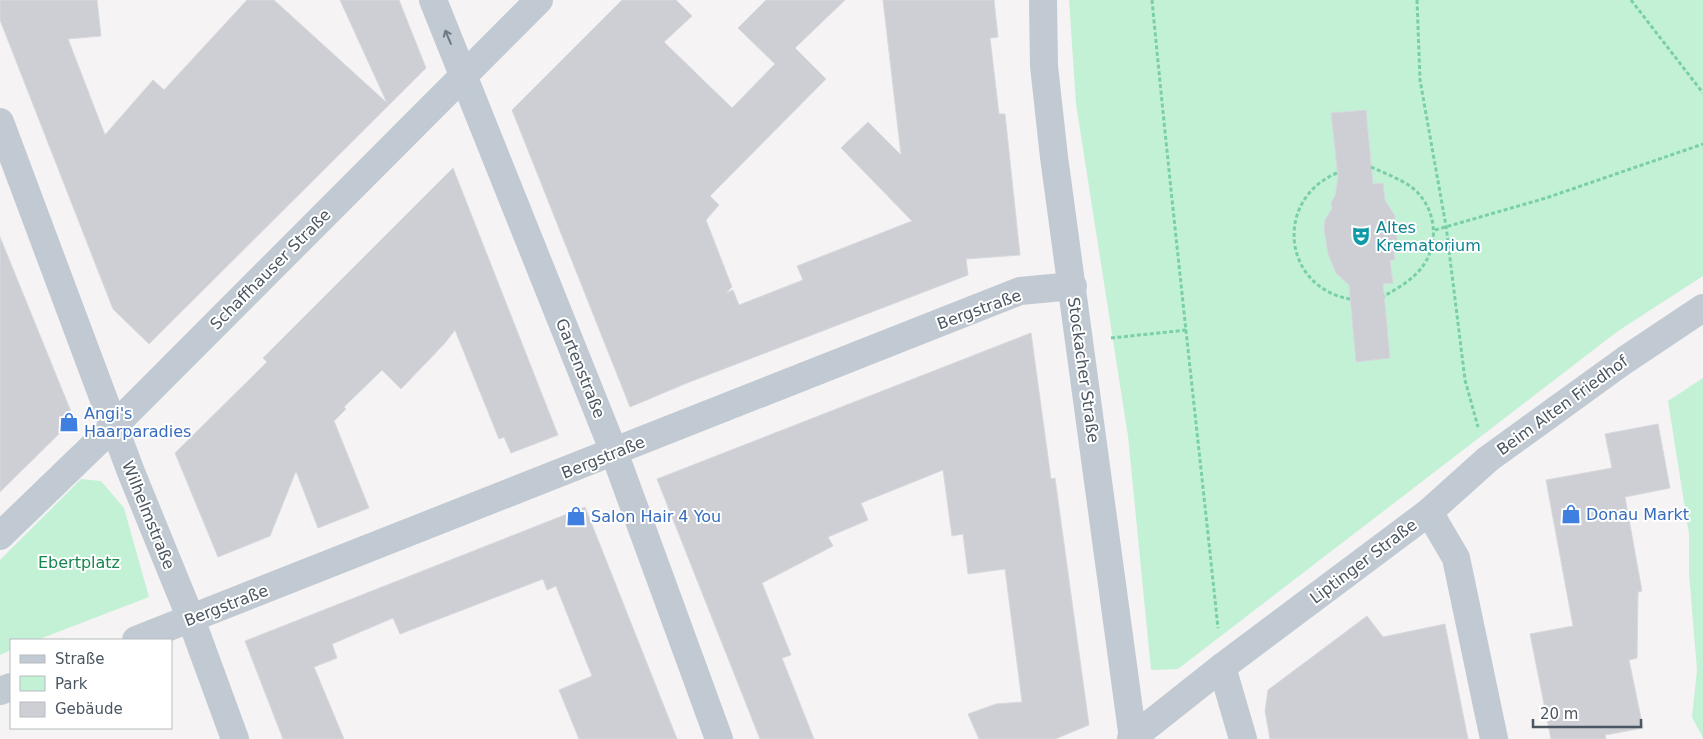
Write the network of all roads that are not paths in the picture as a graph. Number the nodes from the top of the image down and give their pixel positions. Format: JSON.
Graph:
{"nodes":[{"id":1,"x":433,"y":0,"type":"edge"},
{"id":2,"x":540,"y":0,"type":"edge"},
{"id":3,"x":1043,"y":0,"type":"edge"},
{"id":4,"x":464,"y":74,"type":"junction"},
{"id":5,"x":0,"y":122,"type":"edge"},
{"id":6,"x":1073,"y":286,"type":"junction"},
{"id":7,"x":1703,"y":308,"type":"edge"},
{"id":8,"x":115,"y":425,"type":"junction"},
{"id":9,"x":614,"y":452,"type":"junction"},
{"id":10,"x":1429,"y":512,"type":"junction"},
{"id":11,"x":0,"y":536,"type":"edge"},
{"id":12,"x":191,"y":619,"type":"junction"},
{"id":13,"x":139,"y":639,"type":"edge"},
{"id":14,"x":1222,"y":667,"type":"junction"},
{"id":15,"x":235,"y":739,"type":"edge"},
{"id":16,"x":719,"y":739,"type":"edge"},
{"id":17,"x":1132,"y":739,"type":"edge"},
{"id":18,"x":1243,"y":739,"type":"edge"},
{"id":19,"x":1494,"y":739,"type":"edge"}],
"edges":[{"from":4,"to":1,"type":"street","name":"Gartenstraße","one_way":true},
{"from":2,"to":4,"type":"street","name":"Schaffhauser Straße"},
{"from":3,"to":6,"type":"street","name":"Stockacher Straße"},
{"from":4,"to":8,"type":"street","name":"Schaffhauser Straße"},
{"from":4,"to":9,"type":"street","name":"Gartenstraße"},
{"from":5,"to":8,"type":"street","name":"Wilhelmstraße"},
{"from":6,"to":9,"type":"street","name":"Bergstraße"},
{"from":6,"to":17,"type":"street","name":"Stockacher Straße"},
{"from":7,"to":10,"type":"street","name":"Beim Alten Friedhof"},
{"from":8,"to":11,"type":"street","name":"Schaffhauser Straße"},
{"from":8,"to":12,"type":"street","name":"Wilhelmstraße"},
{"from":9,"to":12,"type":"street","name":"Bergstraße"},
{"from":9,"to":16,"type":"street","name":"Gartenstraße"},
{"from":10,"to":14,"type":"street","name":"Liptinger Straße"},
{"from":10,"to":19,"type":"street","name":"Liptinger Straße"},
{"from":12,"to":13,"type":"street","name":"Bergstraße"},
{"from":12,"to":15,"type":"street","name":"Wilhelmstraße"},
{"from":14,"to":17,"type":"street","name":"Liptinger Straße"},
{"from":14,"to":18,"type":"street"}]}
